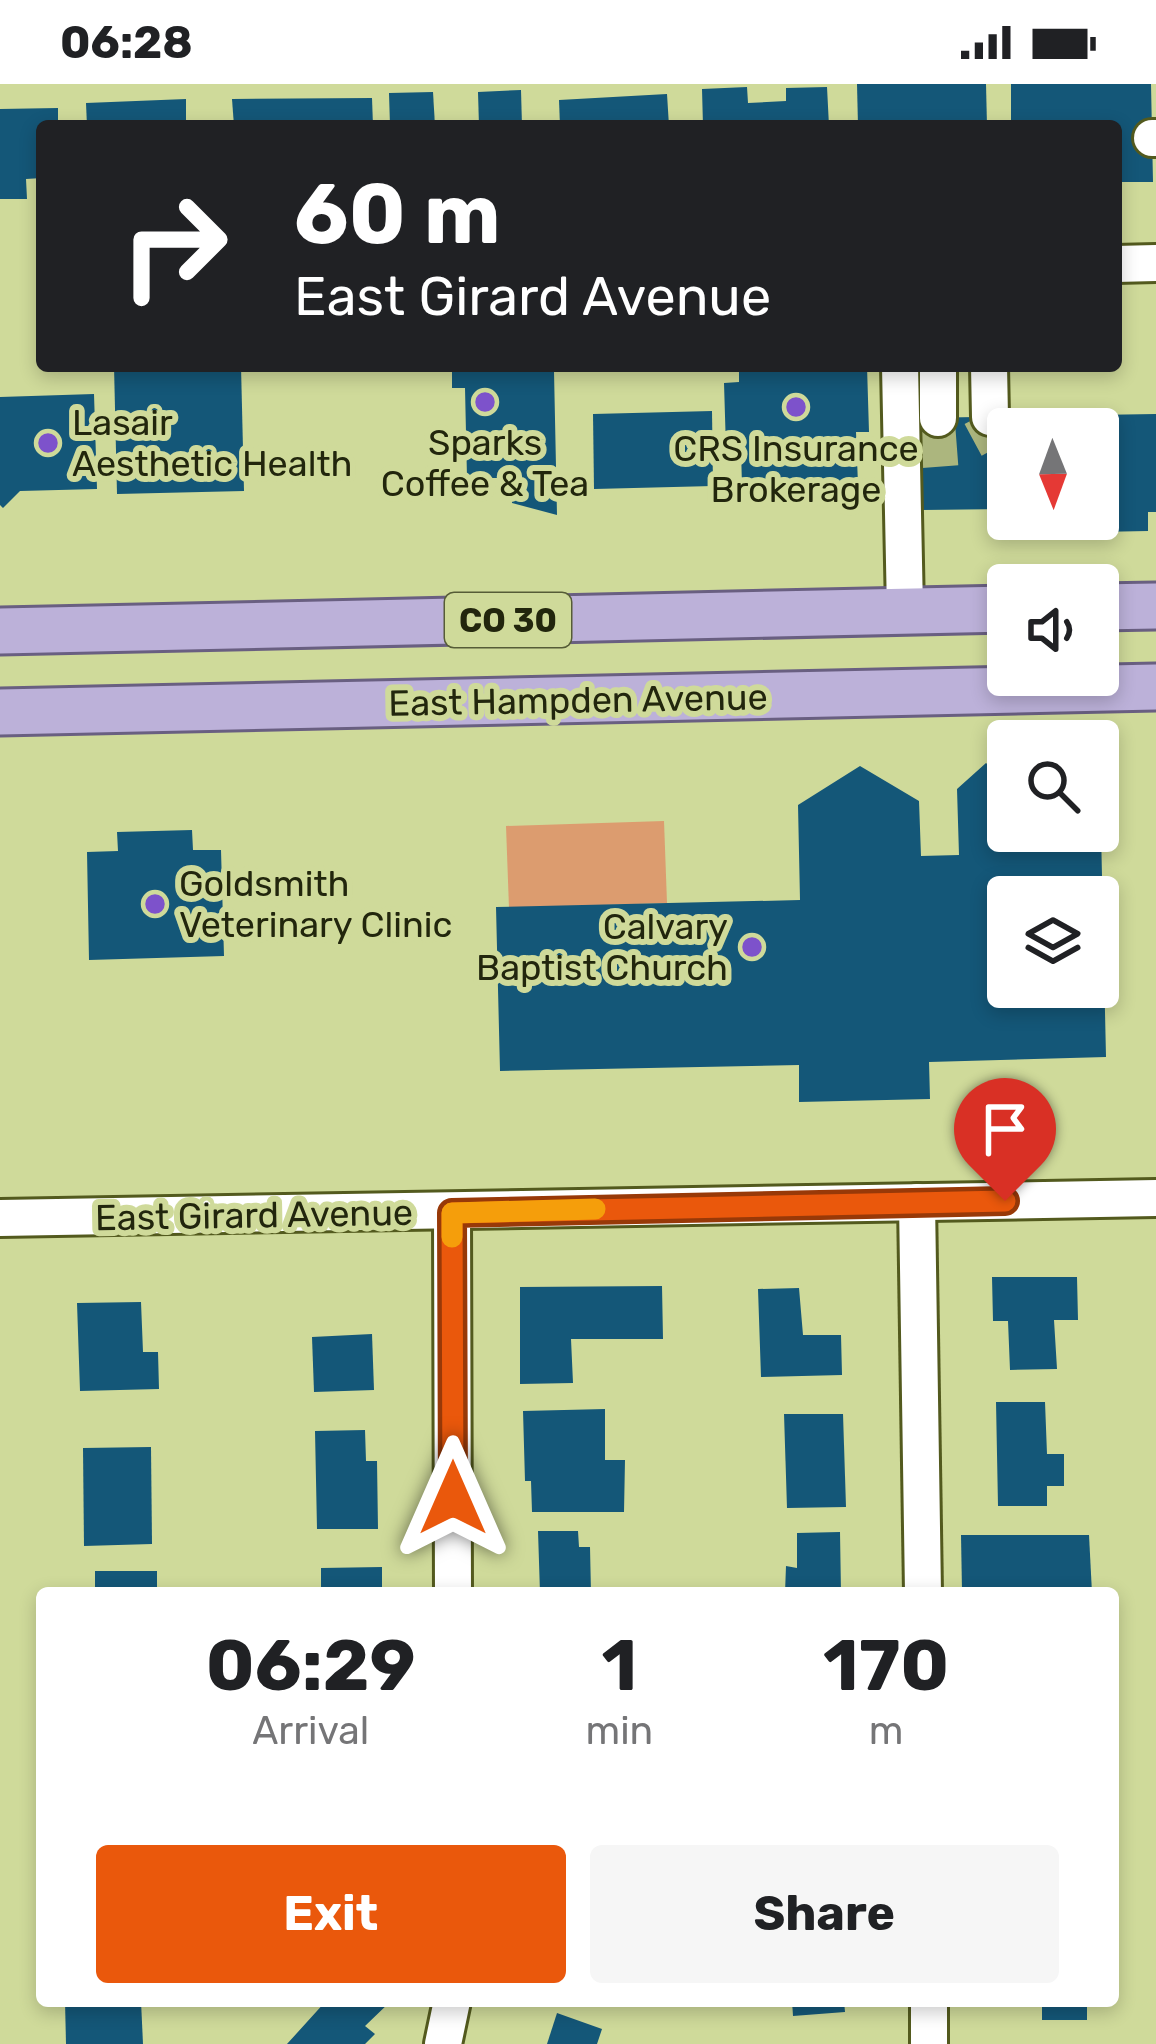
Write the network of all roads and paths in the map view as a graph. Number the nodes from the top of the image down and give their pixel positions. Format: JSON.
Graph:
{"nodes":[{"id":1,"x":1156,"y":263,"type":"edge"},
{"id":2,"x":1122,"y":264,"type":"edge"},
{"id":3,"x":900,"y":372,"type":"edge"},
{"id":4,"x":938,"y":372,"type":"edge"},
{"id":5,"x":989,"y":372,"type":"edge"},
{"id":6,"x":990,"y":408,"type":"edge"},
{"id":7,"x":938,"y":418,"type":"dead end"},
{"id":8,"x":1156,"y":606,"type":"edge"},
{"id":9,"x":1119,"y":607,"type":"edge"},
{"id":10,"x":987,"y":609,"type":"edge"},
{"id":11,"x":905,"y":611,"type":"junction"},
{"id":12,"x":0,"y":631,"type":"edge"},
{"id":13,"x":1156,"y":687,"type":"edge"},
{"id":14,"x":0,"y":712,"type":"edge"},
{"id":15,"x":1156,"y":1198,"type":"edge"},
{"id":16,"x":917,"y":1202,"type":"junction"},
{"id":17,"x":452,"y":1213,"type":"junction"},
{"id":18,"x":0,"y":1218,"type":"edge"},
{"id":19,"x":453,"y":1587,"type":"edge"},
{"id":20,"x":923,"y":1587,"type":"edge"},
{"id":21,"x":451,"y":2007,"type":"edge"},
{"id":22,"x":928,"y":2007,"type":"edge"},
{"id":23,"x":443,"y":2044,"type":"edge"},
{"id":24,"x":929,"y":2044,"type":"edge"}],
"edges":[{"from":1,"to":2,"type":"street"},
{"from":3,"to":11,"type":"street"},
{"from":4,"to":7,"type":"street"},
{"from":5,"to":6,"type":"street"},
{"from":8,"to":9,"type":"main road"},
{"from":10,"to":11,"type":"main road","number":"CO 30"},
{"from":11,"to":12,"type":"main road","number":"CO 30"},
{"from":13,"to":14,"type":"main road","name":"East Hampden Avenue","number":"CO 30"},
{"from":15,"to":16,"type":"street","name":"East Girard Avenue"},
{"from":16,"to":17,"type":"street","name":"East Girard Avenue"},
{"from":16,"to":20,"type":"street"},
{"from":17,"to":18,"type":"street","name":"East Girard Avenue"},
{"from":17,"to":19,"type":"street"},
{"from":21,"to":23,"type":"street"},
{"from":22,"to":24,"type":"street"}]}
